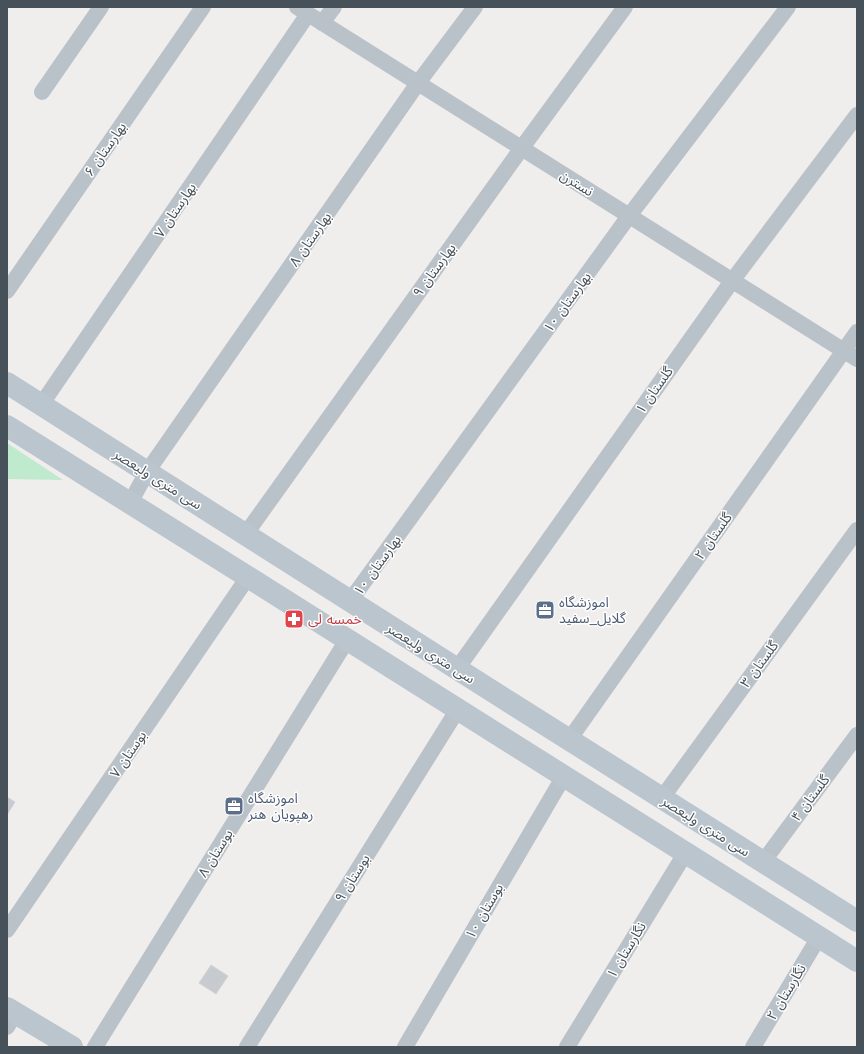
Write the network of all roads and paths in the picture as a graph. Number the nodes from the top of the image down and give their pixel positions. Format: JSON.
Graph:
{"nodes":[{"id":1,"x":101,"y":7,"type":"edge"},
{"id":2,"x":203,"y":7,"type":"edge"},
{"id":3,"x":334,"y":7,"type":"edge"},
{"id":4,"x":475,"y":7,"type":"edge"},
{"id":5,"x":625,"y":7,"type":"edge"},
{"id":6,"x":788,"y":7,"type":"edge"},
{"id":7,"x":302,"y":11,"type":"edge"},
{"id":8,"x":322,"y":23,"type":"junction"},
{"id":9,"x":418,"y":83,"type":"junction"},
{"id":10,"x":42,"y":92,"type":"dead end"},
{"id":11,"x":857,"y":115,"type":"edge"},
{"id":12,"x":522,"y":149,"type":"junction"},
{"id":13,"x":629,"y":216,"type":"junction"},
{"id":14,"x":732,"y":281,"type":"junction"},
{"id":15,"x":7,"y":291,"type":"edge"},
{"id":16,"x":857,"y":332,"type":"edge"},
{"id":17,"x":844,"y":351,"type":"junction"},
{"id":18,"x":857,"y":359,"type":"edge"},
{"id":19,"x":7,"y":383,"type":"edge"},
{"id":20,"x":41,"y":405,"type":"junction"},
{"id":21,"x":7,"y":426,"type":"edge"},
{"id":22,"x":147,"y":472,"type":"junction"},
{"id":23,"x":130,"y":503,"type":"junction"},
{"id":24,"x":857,"y":530,"type":"edge"},
{"id":25,"x":245,"y":535,"type":"junction"},
{"id":26,"x":248,"y":577,"type":"junction"},
{"id":27,"x":350,"y":601,"type":"junction"},
{"id":28,"x":347,"y":640,"type":"junction"},
{"id":29,"x":457,"y":669,"type":"junction"},
{"id":30,"x":458,"y":709,"type":"junction"},
{"id":31,"x":857,"y":735,"type":"edge"},
{"id":32,"x":569,"y":740,"type":"junction"},
{"id":33,"x":564,"y":776,"type":"junction"},
{"id":34,"x":662,"y":798,"type":"junction"},
{"id":35,"x":686,"y":852,"type":"junction"},
{"id":36,"x":763,"y":862,"type":"junction"},
{"id":37,"x":857,"y":920,"type":"edge"},
{"id":38,"x":7,"y":930,"type":"edge"},
{"id":39,"x":819,"y":937,"type":"junction"},
{"id":40,"x":857,"y":961,"type":"edge"},
{"id":41,"x":10,"y":1016,"type":"edge"},
{"id":42,"x":72,"y":1047,"type":"edge"},
{"id":43,"x":95,"y":1047,"type":"edge"},
{"id":44,"x":247,"y":1047,"type":"edge"},
{"id":45,"x":405,"y":1047,"type":"edge"},
{"id":46,"x":567,"y":1047,"type":"edge"},
{"id":47,"x":753,"y":1047,"type":"edge"}],
"edges":[{"from":1,"to":10,"type":"street"},
{"from":2,"to":15,"type":"street","name":"بهارستان ۶"},
{"from":3,"to":8,"type":"street"},
{"from":4,"to":9,"type":"street","name":"بهارستان ۸"},
{"from":5,"to":12,"type":"street","name":"بهارستان ۹"},
{"from":6,"to":13,"type":"street","name":"بهارستان ۱۰"},
{"from":7,"to":8,"type":"street","name":"نسترن"},
{"from":7,"to":20,"type":"street","name":"بهارستان ۷"},
{"from":8,"to":9,"type":"street","name":"نسترن"},
{"from":9,"to":12,"type":"street","name":"نسترن"},
{"from":9,"to":22,"type":"street","name":"بهارستان ۸"},
{"from":11,"to":14,"type":"street","name":"گلستان ۱"},
{"from":12,"to":13,"type":"street","name":"نسترن"},
{"from":12,"to":25,"type":"street","name":"بهارستان ۹"},
{"from":13,"to":14,"type":"street","name":"نسترن"},
{"from":13,"to":27,"type":"street","name":"بهارستان ۱۰"},
{"from":14,"to":17,"type":"street","name":"نسترن"},
{"from":14,"to":29,"type":"street","name":"گلستان ۱"},
{"from":16,"to":17,"type":"street","name":"گلستان ۲"},
{"from":17,"to":18,"type":"street","name":"نسترن"},
{"from":17,"to":32,"type":"street","name":"گلستان ۲"},
{"from":19,"to":20,"type":"main road","name":"سی متری ولیعصر"},
{"from":20,"to":22,"type":"main road","name":"سی متری ولیعصر"},
{"from":21,"to":23,"type":"main road"},
{"from":22,"to":23,"type":"street","name":"بهارستان ۸"},
{"from":22,"to":25,"type":"main road","name":"سی متری ولیعصر"},
{"from":23,"to":26,"type":"main road"},
{"from":24,"to":34,"type":"street","name":"گلستان ۳"},
{"from":25,"to":27,"type":"main road","name":"سی متری ولیعصر"},
{"from":26,"to":28,"type":"main road"},
{"from":26,"to":38,"type":"street","name":"بوستان ۷"},
{"from":27,"to":29,"type":"main road","name":"سی متری ولیعصر"},
{"from":28,"to":30,"type":"main road"},
{"from":28,"to":43,"type":"street","name":"بوستان ۸"},
{"from":29,"to":32,"type":"main road","name":"سی متری ولیعصر"},
{"from":30,"to":33,"type":"main road"},
{"from":30,"to":44,"type":"street","name":"بوستان ۹"},
{"from":31,"to":36,"type":"street","name":"گلستان ۴"},
{"from":32,"to":34,"type":"main road","name":"سی متری ولیعصر"},
{"from":33,"to":35,"type":"main road"},
{"from":33,"to":45,"type":"street","name":"بوستان ۱۰"},
{"from":34,"to":36,"type":"main road","name":"سی متری ولیعصر"},
{"from":35,"to":39,"type":"main road"},
{"from":35,"to":46,"type":"street","name":"نگارستان ۱"},
{"from":36,"to":37,"type":"main road","name":"سی متری ولیعصر"},
{"from":39,"to":40,"type":"main road"},
{"from":39,"to":47,"type":"street","name":"نگارستان ۲"},
{"from":41,"to":42,"type":"main road"}]}
